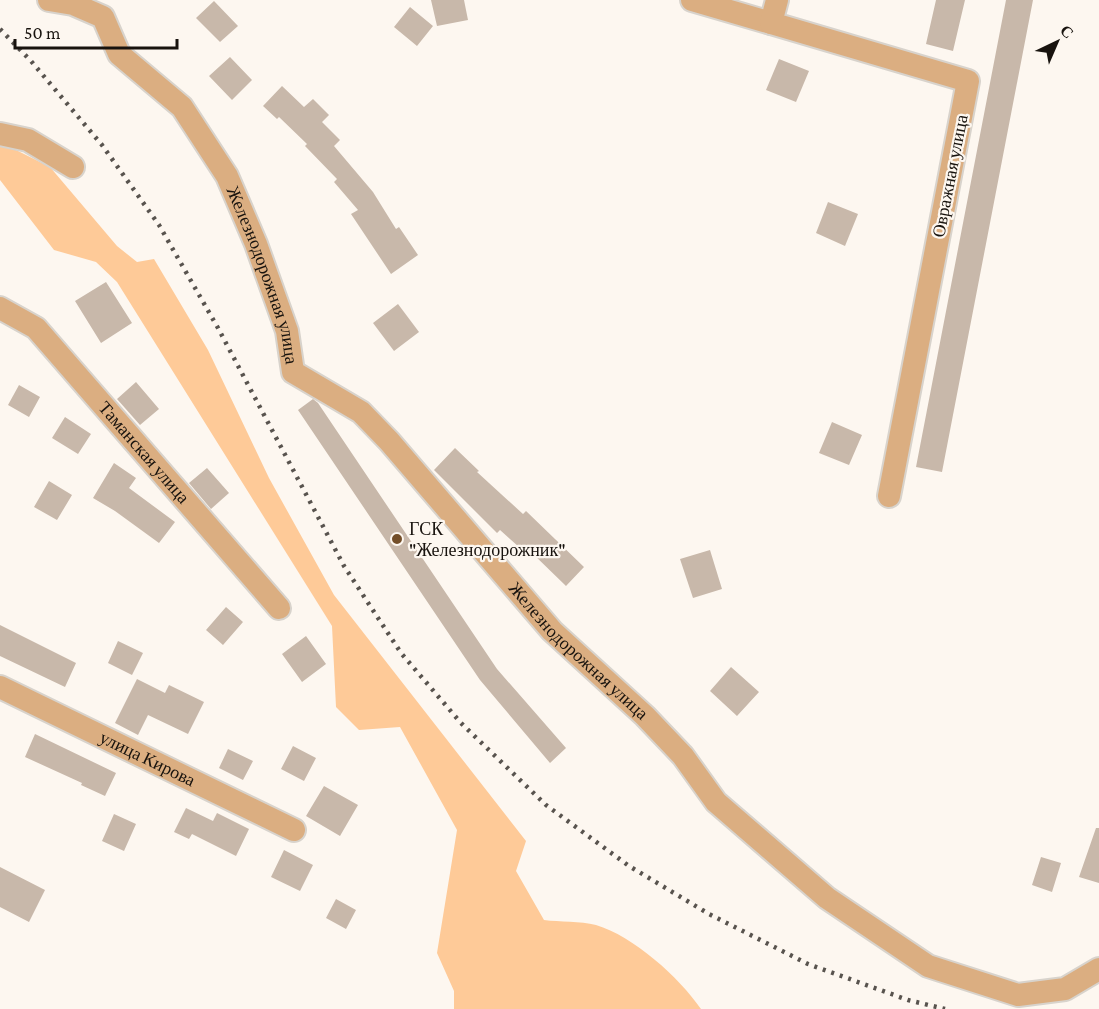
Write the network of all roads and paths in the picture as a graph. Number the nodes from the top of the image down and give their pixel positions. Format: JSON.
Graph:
{"nodes":[{"id":1,"x":49,"y":0,"type":"edge"},
{"id":2,"x":692,"y":0,"type":"edge"},
{"id":3,"x":777,"y":0,"type":"edge"},
{"id":4,"x":75,"y":2,"type":"edge"},
{"id":5,"x":101,"y":8,"type":"edge"},
{"id":6,"x":771,"y":23,"type":"junction"},
{"id":7,"x":0,"y":134,"type":"edge"},
{"id":8,"x":74,"y":167,"type":"dead end"},
{"id":9,"x":0,"y":308,"type":"edge"},
{"id":10,"x":889,"y":496,"type":"dead end"},
{"id":11,"x":279,"y":608,"type":"dead end"},
{"id":12,"x":0,"y":687,"type":"edge"},
{"id":13,"x":294,"y":830,"type":"dead end"},
{"id":14,"x":1099,"y":969,"type":"edge"}],
"edges":[{"from":1,"to":4,"type":"street","name":"Железнодорожная улица"},
{"from":2,"to":6,"type":"street"},
{"from":3,"to":6,"type":"street"},
{"from":4,"to":5,"type":"street","name":"Железнодорожная улица"},
{"from":5,"to":14,"type":"street","name":"Железнодорожная улица"},
{"from":6,"to":10,"type":"street","name":"Овражная улица"},
{"from":7,"to":8,"type":"street"},
{"from":9,"to":11,"type":"street","name":"Таманская улица"},
{"from":12,"to":13,"type":"street","name":"улица Кирова"}]}
